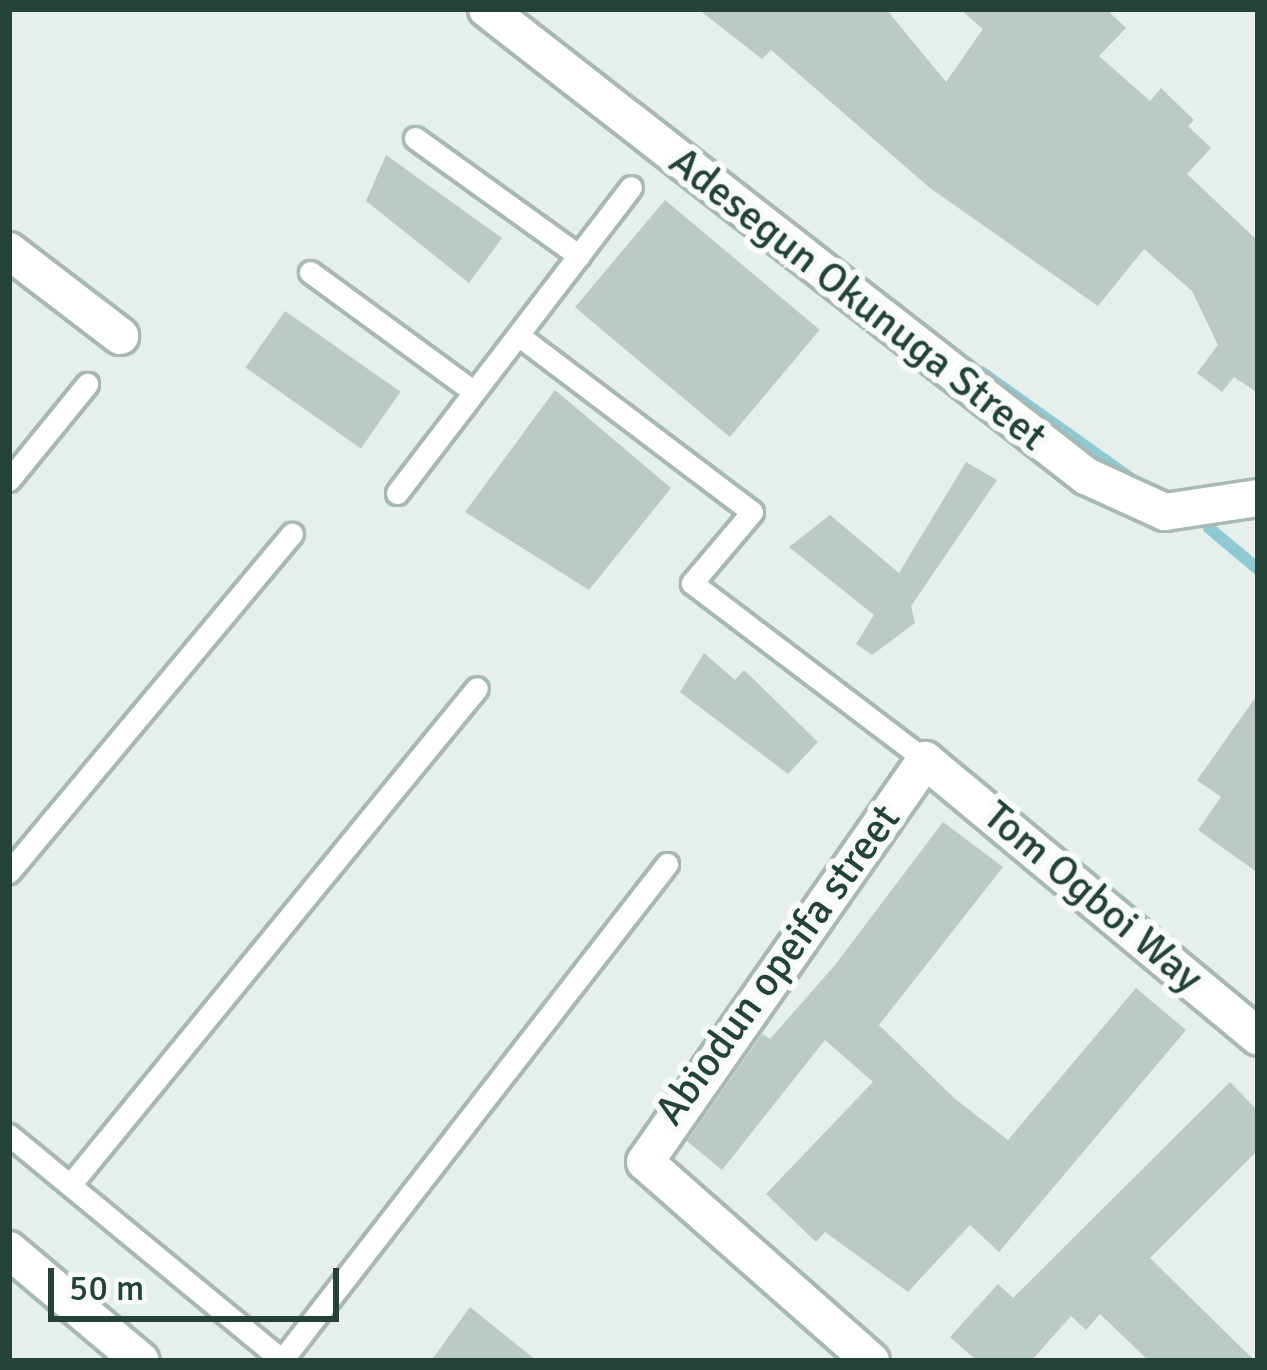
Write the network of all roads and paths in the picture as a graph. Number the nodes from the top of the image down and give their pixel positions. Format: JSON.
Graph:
{"nodes":[{"id":1,"x":487,"y":9,"type":"edge"},
{"id":2,"x":415,"y":138,"type":"dead end"},
{"id":3,"x":631,"y":187,"type":"dead end"},
{"id":4,"x":9,"y":251,"type":"edge"},
{"id":5,"x":579,"y":256,"type":"junction"},
{"id":6,"x":310,"y":272,"type":"dead end"},
{"id":7,"x":518,"y":335,"type":"junction"},
{"id":8,"x":120,"y":336,"type":"dead end"},
{"id":9,"x":87,"y":384,"type":"dead end"},
{"id":10,"x":474,"y":392,"type":"junction"},
{"id":11,"x":9,"y":480,"type":"edge"},
{"id":12,"x":397,"y":493,"type":"dead end"},
{"id":13,"x":1258,"y":498,"type":"edge"},
{"id":14,"x":292,"y":534,"type":"dead end"},
{"id":15,"x":477,"y":688,"type":"dead end"},
{"id":16,"x":925,"y":760,"type":"junction"},
{"id":17,"x":668,"y":864,"type":"dead end"},
{"id":18,"x":9,"y":872,"type":"edge"},
{"id":19,"x":1258,"y":1036,"type":"edge"},
{"id":20,"x":9,"y":1135,"type":"edge"},
{"id":21,"x":70,"y":1185,"type":"junction"},
{"id":22,"x":9,"y":1250,"type":"edge"},
{"id":23,"x":141,"y":1361,"type":"edge"},
{"id":24,"x":871,"y":1361,"type":"edge"}],
"edges":[{"from":1,"to":13,"type":"street","name":"Adesegun Okunuga Street"},
{"from":2,"to":5,"type":"lane"},
{"from":3,"to":5,"type":"lane"},
{"from":4,"to":8,"type":"street"},
{"from":5,"to":7,"type":"lane"},
{"from":6,"to":10,"type":"lane"},
{"from":7,"to":10,"type":"lane"},
{"from":7,"to":16,"type":"lane"},
{"from":9,"to":11,"type":"lane"},
{"from":10,"to":12,"type":"lane"},
{"from":14,"to":18,"type":"lane"},
{"from":15,"to":21,"type":"lane"},
{"from":16,"to":19,"type":"street","name":"Tom Ogboi Way"},
{"from":16,"to":24,"type":"street","name":"Abiodun opeifa street"},
{"from":17,"to":21,"type":"lane"},
{"from":20,"to":21,"type":"lane"},
{"from":22,"to":23,"type":"street"}]}
